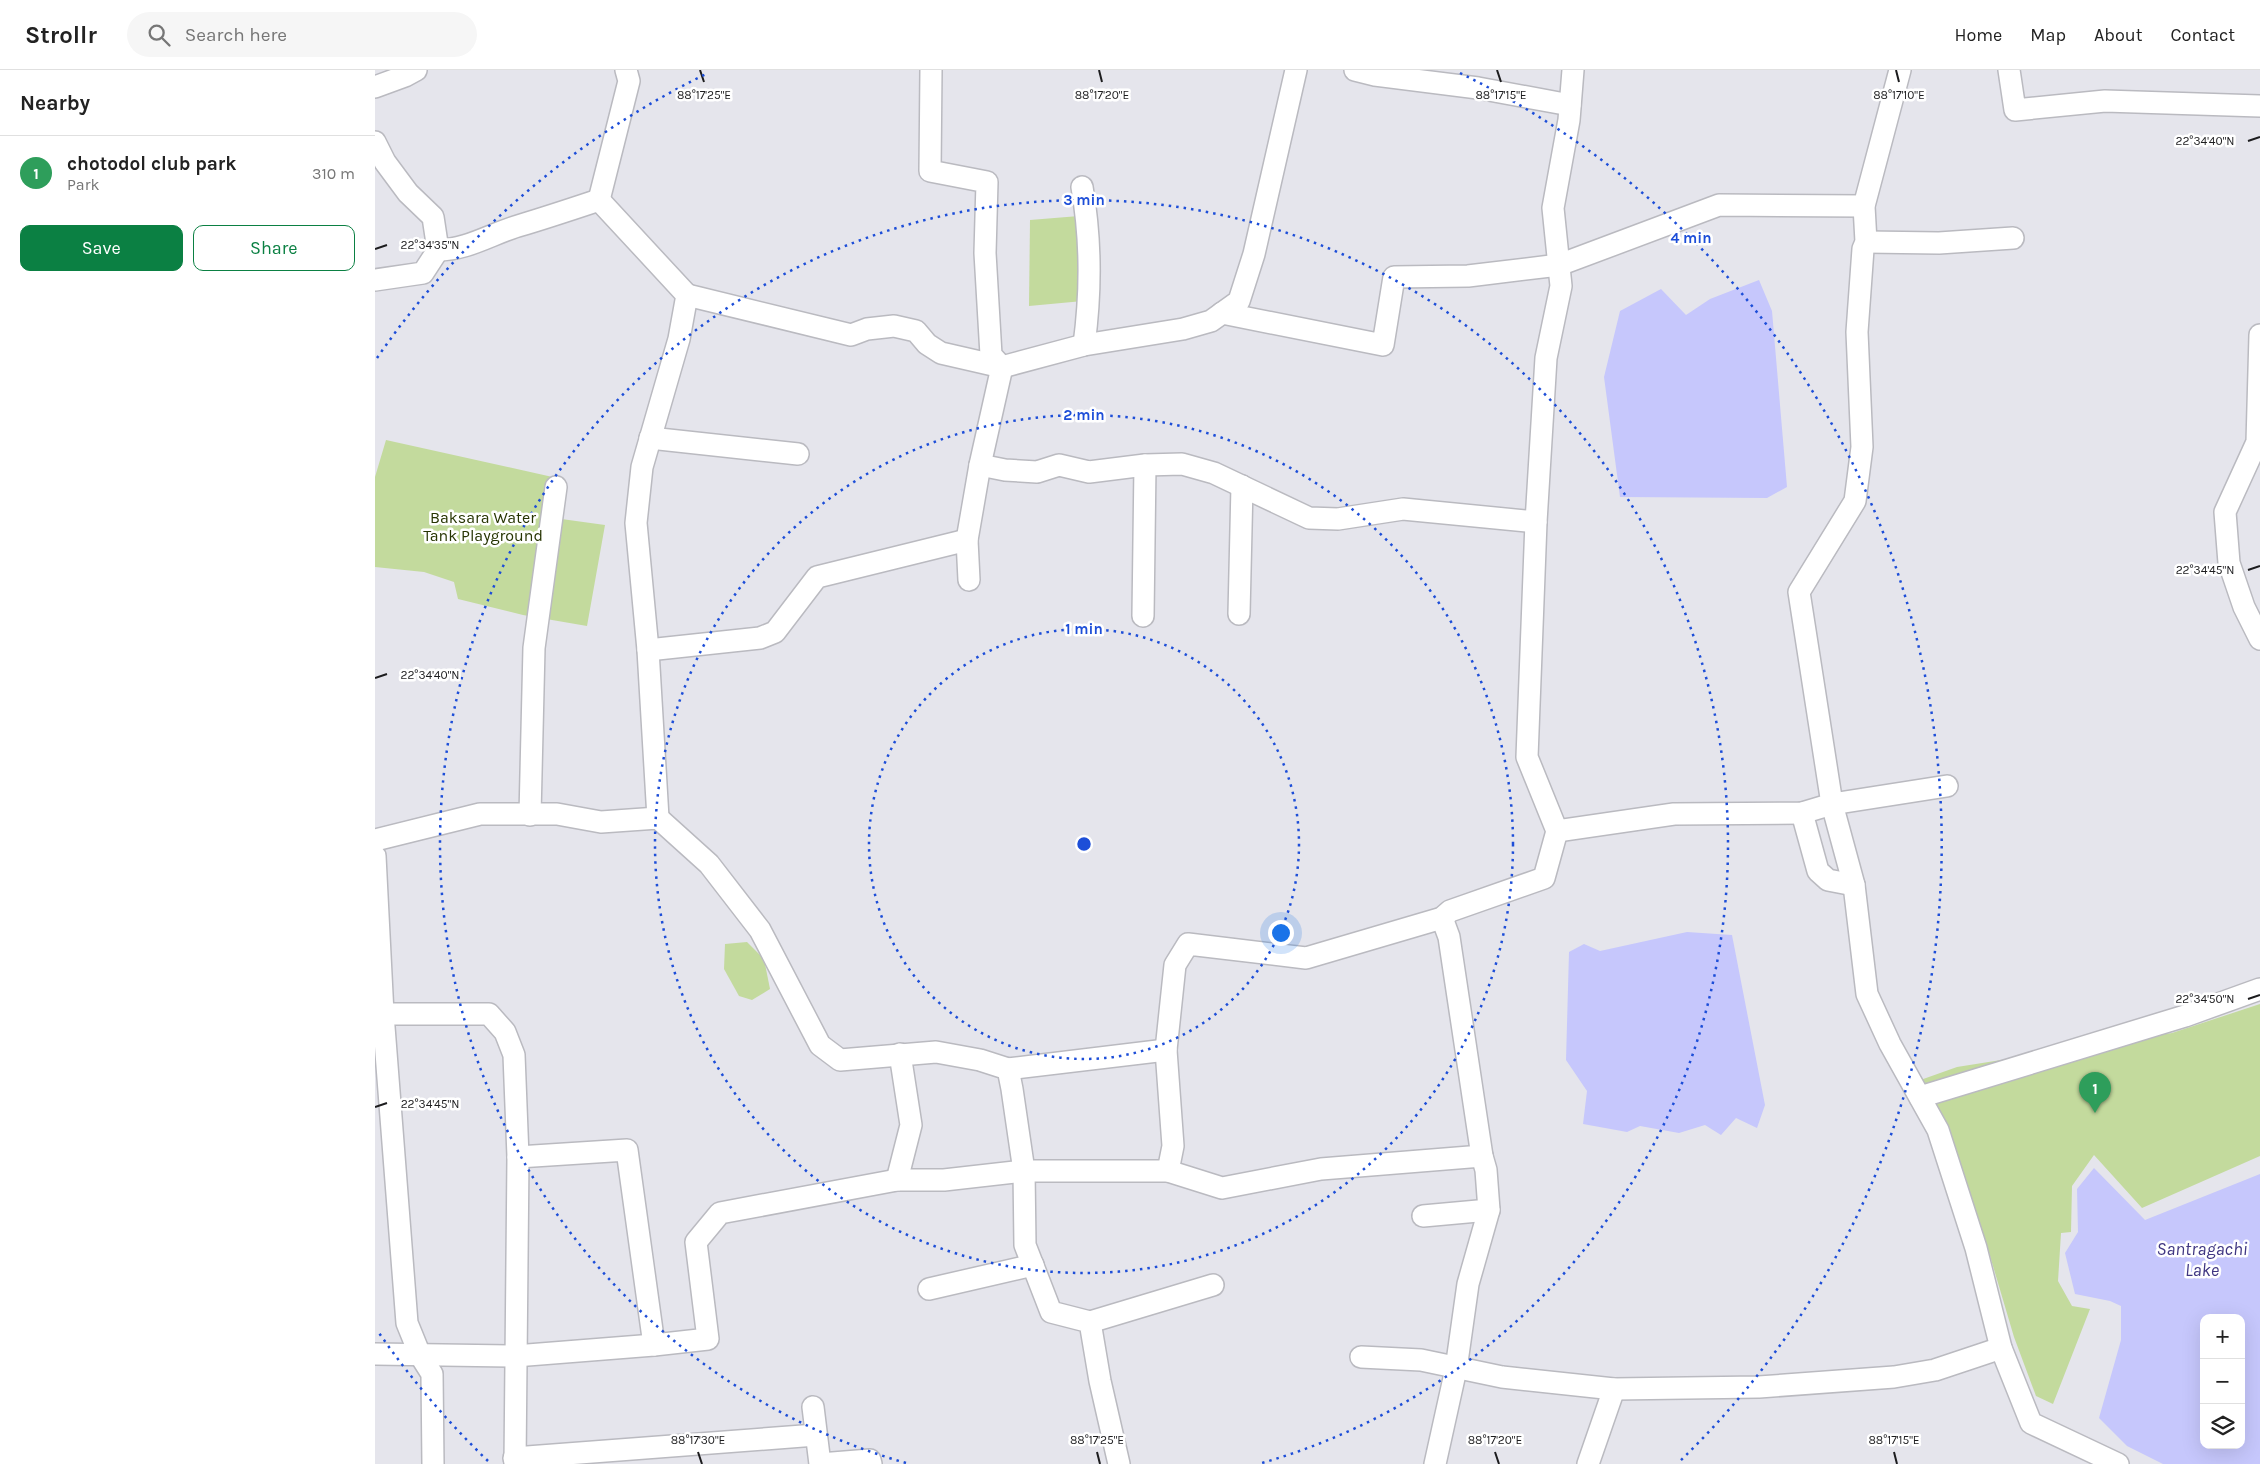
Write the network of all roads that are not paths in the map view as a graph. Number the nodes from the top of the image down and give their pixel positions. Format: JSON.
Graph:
{"nodes":[{"id":1,"x":416,"y":70,"type":"edge"},
{"id":2,"x":626,"y":70,"type":"edge"},
{"id":3,"x":931,"y":70,"type":"edge"},
{"id":4,"x":1296,"y":70,"type":"edge"},
{"id":5,"x":1355,"y":70,"type":"edge"},
{"id":6,"x":1573,"y":70,"type":"edge"},
{"id":7,"x":1899,"y":70,"type":"edge"},
{"id":8,"x":2009,"y":70,"type":"edge"},
{"id":9,"x":375,"y":87,"type":"edge"},
{"id":10,"x":1570,"y":105,"type":"junction"},
{"id":11,"x":2260,"y":106,"type":"edge"},
{"id":12,"x":375,"y":142,"type":"edge"},
{"id":13,"x":1082,"y":187,"type":"dead end"},
{"id":14,"x":599,"y":200,"type":"junction"},
{"id":15,"x":1864,"y":206,"type":"junction"},
{"id":16,"x":2013,"y":238,"type":"dead end"},
{"id":17,"x":1867,"y":242,"type":"junction"},
{"id":18,"x":438,"y":250,"type":"junction"},
{"id":19,"x":1559,"y":266,"type":"junction"},
{"id":20,"x":375,"y":280,"type":"edge"},
{"id":21,"x":687,"y":294,"type":"junction"},
{"id":22,"x":1222,"y":313,"type":"junction"},
{"id":23,"x":2260,"y":335,"type":"edge"},
{"id":24,"x":1084,"y":345,"type":"junction"},
{"id":25,"x":1002,"y":367,"type":"junction"},
{"id":26,"x":650,"y":438,"type":"junction"},
{"id":27,"x":2258,"y":441,"type":"edge"},
{"id":28,"x":798,"y":454,"type":"dead end"},
{"id":29,"x":980,"y":465,"type":"junction"},
{"id":30,"x":1145,"y":465,"type":"junction"},
{"id":31,"x":1242,"y":486,"type":"junction"},
{"id":32,"x":556,"y":487,"type":"dead end"},
{"id":33,"x":1536,"y":522,"type":"junction"},
{"id":34,"x":967,"y":540,"type":"junction"},
{"id":35,"x":969,"y":580,"type":"dead end"},
{"id":36,"x":1239,"y":614,"type":"dead end"},
{"id":37,"x":1143,"y":616,"type":"dead end"},
{"id":38,"x":2260,"y":640,"type":"edge"},
{"id":39,"x":649,"y":650,"type":"junction"},
{"id":40,"x":1947,"y":786,"type":"dead end"},
{"id":41,"x":1832,"y":804,"type":"junction"},
{"id":42,"x":1802,"y":813,"type":"junction"},
{"id":43,"x":530,"y":815,"type":"junction"},
{"id":44,"x":658,"y":818,"type":"junction"},
{"id":45,"x":1557,"y":831,"type":"junction"},
{"id":46,"x":375,"y":840,"type":"edge"},
{"id":47,"x":375,"y":856,"type":"edge"},
{"id":48,"x":1854,"y":885,"type":"junction"},
{"id":49,"x":1441,"y":918,"type":"junction"},
{"id":50,"x":2260,"y":989,"type":"edge"},
{"id":51,"x":383,"y":1014,"type":"junction"},
{"id":52,"x":1166,"y":1050,"type":"junction"},
{"id":53,"x":900,"y":1054,"type":"junction"},
{"id":54,"x":1007,"y":1069,"type":"junction"},
{"id":55,"x":1920,"y":1096,"type":"junction"},
{"id":56,"x":1482,"y":1156,"type":"junction"},
{"id":57,"x":518,"y":1157,"type":"junction"},
{"id":58,"x":1024,"y":1171,"type":"junction"},
{"id":59,"x":1168,"y":1171,"type":"junction"},
{"id":60,"x":897,"y":1180,"type":"junction"},
{"id":61,"x":1489,"y":1210,"type":"junction"},
{"id":62,"x":1423,"y":1216,"type":"dead end"},
{"id":63,"x":1033,"y":1264,"type":"junction"},
{"id":64,"x":1213,"y":1285,"type":"dead end"},
{"id":65,"x":929,"y":1289,"type":"dead end"},
{"id":66,"x":1090,"y":1322,"type":"junction"},
{"id":67,"x":654,"y":1345,"type":"junction"},
{"id":68,"x":2001,"y":1348,"type":"junction"},
{"id":69,"x":375,"y":1354,"type":"edge"},
{"id":70,"x":420,"y":1355,"type":"junction"},
{"id":71,"x":515,"y":1356,"type":"junction"},
{"id":72,"x":1361,"y":1357,"type":"dead end"},
{"id":73,"x":1456,"y":1368,"type":"junction"},
{"id":74,"x":1613,"y":1389,"type":"junction"},
{"id":75,"x":813,"y":1406,"type":"dead end"},
{"id":76,"x":817,"y":1435,"type":"junction"},
{"id":77,"x":515,"y":1461,"type":"edge"},
{"id":78,"x":433,"y":1464,"type":"edge"},
{"id":79,"x":871,"y":1464,"type":"edge"},
{"id":80,"x":1119,"y":1464,"type":"edge"},
{"id":81,"x":1435,"y":1464,"type":"edge"},
{"id":82,"x":1588,"y":1464,"type":"edge"},
{"id":83,"x":2118,"y":1464,"type":"edge"}],
"edges":[{"from":1,"to":9,"type":"street"},
{"from":2,"to":14,"type":"street"},
{"from":3,"to":25,"type":"street"},
{"from":4,"to":22,"type":"street"},
{"from":5,"to":10,"type":"street"},
{"from":6,"to":10,"type":"street"},
{"from":7,"to":15,"type":"street"},
{"from":8,"to":11,"type":"street"},
{"from":10,"to":19,"type":"street"},
{"from":12,"to":18,"type":"street"},
{"from":13,"to":24,"type":"street"},
{"from":14,"to":18,"type":"street"},
{"from":14,"to":21,"type":"street"},
{"from":15,"to":17,"type":"street"},
{"from":15,"to":19,"type":"street"},
{"from":16,"to":17,"type":"street"},
{"from":17,"to":41,"type":"street"},
{"from":18,"to":20,"type":"street"},
{"from":19,"to":22,"type":"street"},
{"from":19,"to":33,"type":"street"},
{"from":21,"to":25,"type":"street"},
{"from":21,"to":26,"type":"street"},
{"from":22,"to":24,"type":"street"},
{"from":23,"to":27,"type":"street"},
{"from":24,"to":25,"type":"street"},
{"from":25,"to":29,"type":"street"},
{"from":26,"to":28,"type":"street"},
{"from":26,"to":39,"type":"street"},
{"from":27,"to":38,"type":"street"},
{"from":29,"to":30,"type":"street"},
{"from":29,"to":34,"type":"street"},
{"from":30,"to":31,"type":"street"},
{"from":30,"to":37,"type":"street"},
{"from":31,"to":33,"type":"street"},
{"from":31,"to":36,"type":"street"},
{"from":32,"to":43,"type":"street"},
{"from":33,"to":45,"type":"street"},
{"from":34,"to":35,"type":"street"},
{"from":34,"to":39,"type":"street"},
{"from":39,"to":44,"type":"street"},
{"from":40,"to":41,"type":"street"},
{"from":41,"to":42,"type":"street"},
{"from":41,"to":48,"type":"street"},
{"from":42,"to":45,"type":"street"},
{"from":42,"to":48,"type":"street"},
{"from":43,"to":44,"type":"street"},
{"from":43,"to":46,"type":"street"},
{"from":44,"to":53,"type":"street"},
{"from":45,"to":49,"type":"street"},
{"from":47,"to":51,"type":"street"},
{"from":48,"to":55,"type":"street"},
{"from":49,"to":52,"type":"street"},
{"from":49,"to":56,"type":"street"},
{"from":50,"to":55,"type":"street"},
{"from":51,"to":57,"type":"street"},
{"from":51,"to":70,"type":"street"},
{"from":52,"to":54,"type":"street"},
{"from":52,"to":59,"type":"street"},
{"from":53,"to":54,"type":"street"},
{"from":53,"to":60,"type":"street"},
{"from":54,"to":58,"type":"street"},
{"from":55,"to":68,"type":"street"},
{"from":56,"to":59,"type":"street"},
{"from":56,"to":61,"type":"street"},
{"from":57,"to":67,"type":"street"},
{"from":57,"to":71,"type":"street"},
{"from":58,"to":59,"type":"street"},
{"from":58,"to":60,"type":"street"},
{"from":58,"to":63,"type":"street"},
{"from":60,"to":67,"type":"street"},
{"from":61,"to":62,"type":"street"},
{"from":61,"to":73,"type":"street"},
{"from":63,"to":65,"type":"street"},
{"from":63,"to":66,"type":"street"},
{"from":64,"to":66,"type":"street"},
{"from":66,"to":80,"type":"street"},
{"from":67,"to":71,"type":"street"},
{"from":68,"to":74,"type":"street"},
{"from":68,"to":83,"type":"street"},
{"from":69,"to":70,"type":"street"},
{"from":70,"to":71,"type":"street"},
{"from":70,"to":78,"type":"street"},
{"from":71,"to":77,"type":"street"},
{"from":72,"to":73,"type":"street"},
{"from":73,"to":74,"type":"street"},
{"from":73,"to":81,"type":"street"},
{"from":74,"to":82,"type":"street"},
{"from":75,"to":76,"type":"street"},
{"from":76,"to":77,"type":"street"},
{"from":76,"to":79,"type":"street"}]}
